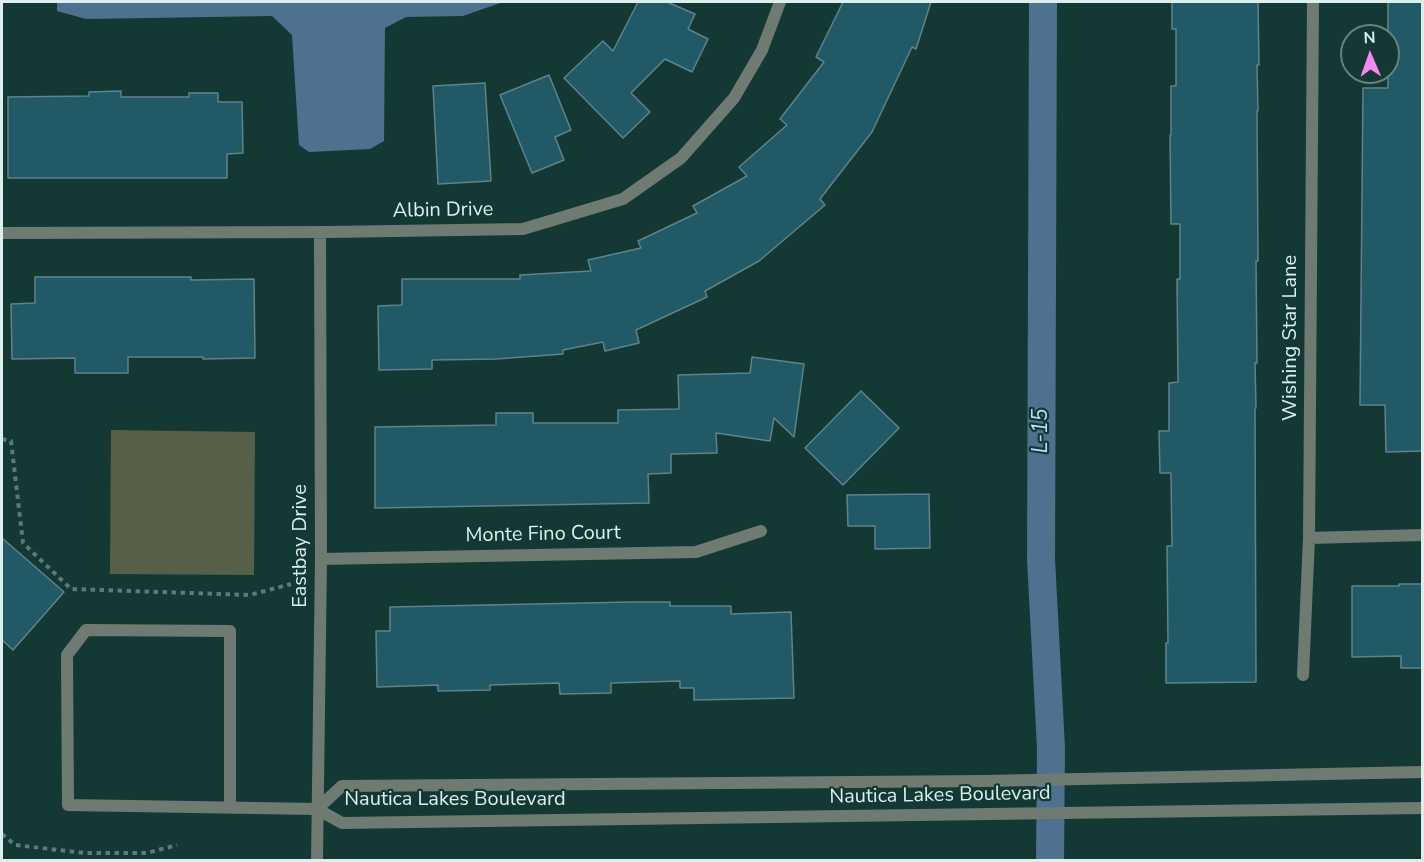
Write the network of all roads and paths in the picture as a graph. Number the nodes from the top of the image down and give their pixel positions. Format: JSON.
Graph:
{"nodes":[{"id":1,"x":780,"y":2,"type":"edge"},
{"id":2,"x":1313,"y":2,"type":"edge"},
{"id":3,"x":320,"y":232,"type":"junction"},
{"id":4,"x":2,"y":233,"type":"edge"},
{"id":5,"x":2,"y":439,"type":"edge"},
{"id":6,"x":761,"y":531,"type":"dead end"},
{"id":7,"x":1422,"y":535,"type":"edge"},
{"id":8,"x":1310,"y":538,"type":"junction"},
{"id":9,"x":321,"y":559,"type":"junction"},
{"id":10,"x":291,"y":584,"type":"dead end"},
{"id":11,"x":1303,"y":675,"type":"dead end"},
{"id":12,"x":1422,"y":772,"type":"edge"},
{"id":13,"x":230,"y":807,"type":"junction"},
{"id":14,"x":1422,"y":808,"type":"edge"},
{"id":15,"x":317,"y":809,"type":"junction"},
{"id":16,"x":2,"y":834,"type":"edge"},
{"id":17,"x":177,"y":845,"type":"dead end"},
{"id":18,"x":317,"y":861,"type":"edge"}],
"edges":[{"from":1,"to":3,"type":"street","name":"Albin Drive"},
{"from":2,"to":8,"type":"street","name":"Wishing Star Lane"},
{"from":3,"to":4,"type":"street","name":"Albin Drive"},
{"from":3,"to":9,"type":"street","name":"Eastbay Drive"},
{"from":5,"to":10,"type":"path"},
{"from":6,"to":9,"type":"street","name":"Monte Fino Court"},
{"from":7,"to":8,"type":"street"},
{"from":8,"to":11,"type":"street","name":"Wishing Star Lane"},
{"from":9,"to":15,"type":"street","name":"Eastbay Drive"},
{"from":12,"to":15,"type":"street","name":"Nautica Lakes Boulevard"},
{"from":13,"to":13,"type":"street"},
{"from":13,"to":15,"type":"street"},
{"from":14,"to":15,"type":"street","name":"Nautica Lakes Boulevard"},
{"from":15,"to":18,"type":"street","name":"Eastbay Drive"},
{"from":16,"to":17,"type":"path"}]}
